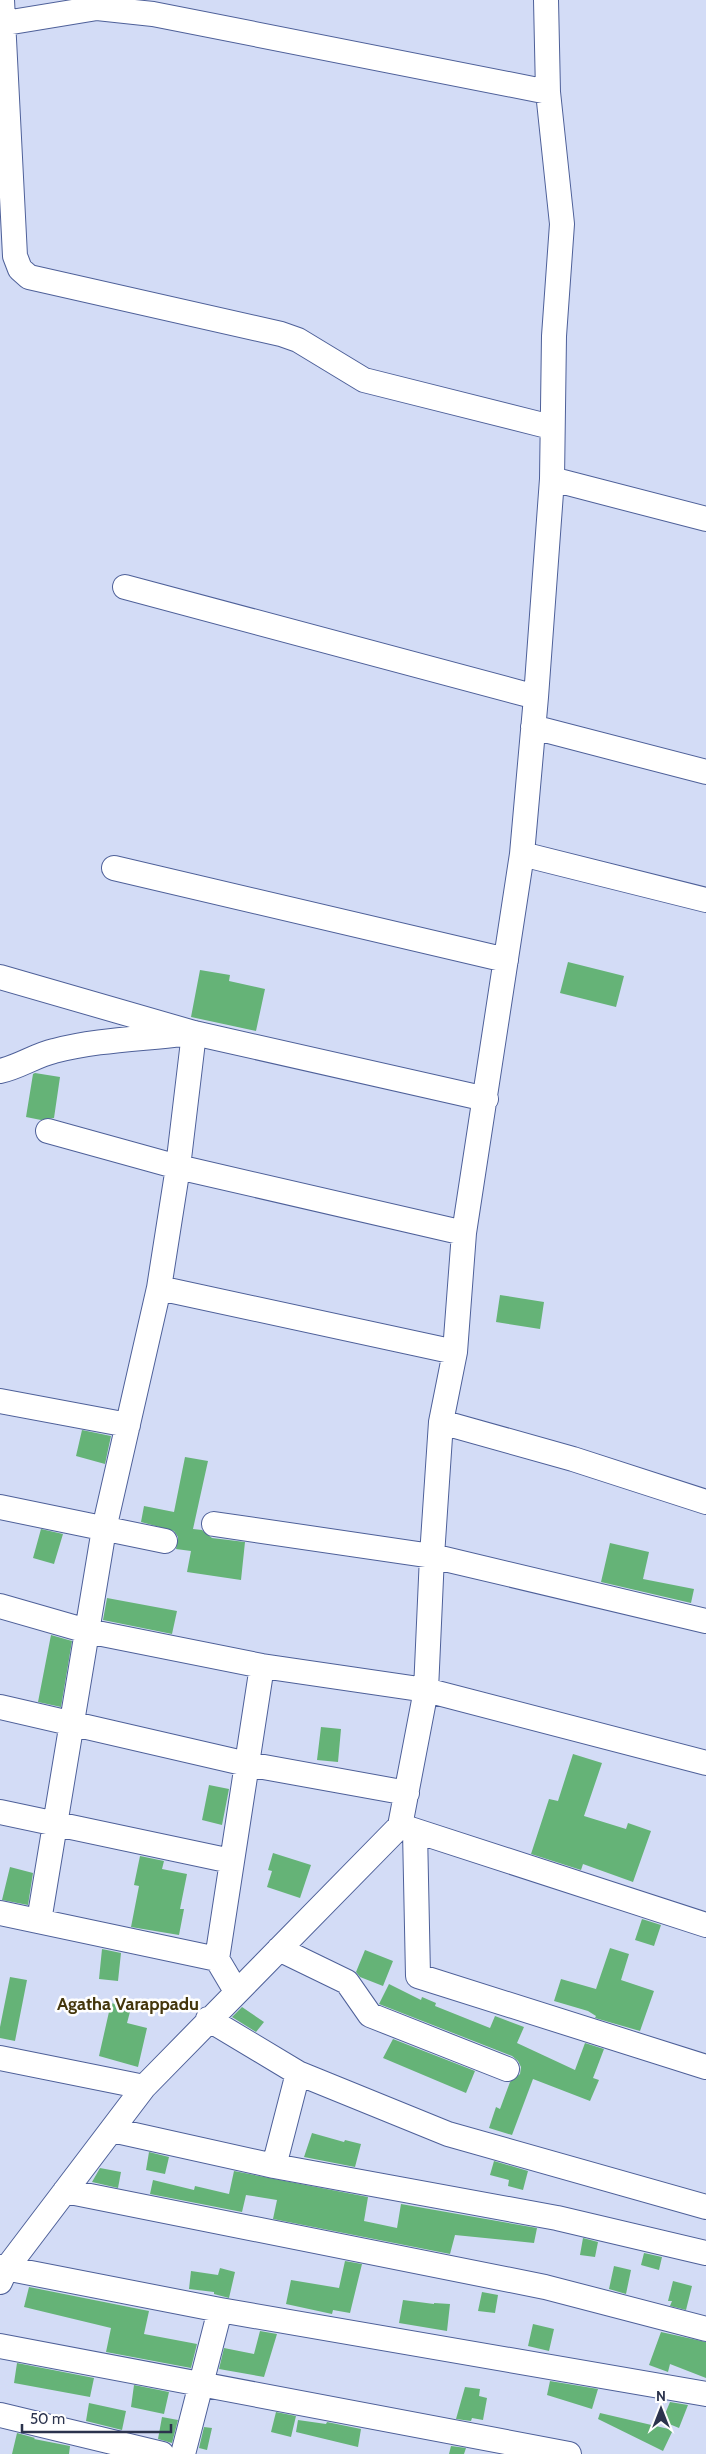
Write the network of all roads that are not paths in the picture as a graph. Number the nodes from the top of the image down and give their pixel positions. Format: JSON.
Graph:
{"nodes":[{"id":1,"x":2,"y":0,"type":"edge"},
{"id":2,"x":546,"y":0,"type":"edge"},
{"id":3,"x":2,"y":24,"type":"edge"},
{"id":4,"x":548,"y":92,"type":"junction"},
{"id":5,"x":552,"y":428,"type":"junction"},
{"id":6,"x":552,"y":479,"type":"junction"},
{"id":7,"x":706,"y":519,"type":"edge"},
{"id":8,"x":125,"y":587,"type":"dead end"},
{"id":9,"x":536,"y":697,"type":"junction"},
{"id":10,"x":533,"y":727,"type":"junction"},
{"id":11,"x":706,"y":772,"type":"edge"},
{"id":12,"x":522,"y":854,"type":"junction"},
{"id":13,"x":114,"y":868,"type":"dead end"},
{"id":14,"x":706,"y":900,"type":"edge"},
{"id":15,"x":506,"y":960,"type":"junction"},
{"id":16,"x":0,"y":977,"type":"edge"},
{"id":17,"x":194,"y":1033,"type":"junction"},
{"id":18,"x":0,"y":1071,"type":"edge"},
{"id":19,"x":486,"y":1099,"type":"junction"},
{"id":20,"x":48,"y":1131,"type":"dead end"},
{"id":21,"x":178,"y":1167,"type":"junction"},
{"id":22,"x":464,"y":1233,"type":"junction"},
{"id":23,"x":159,"y":1288,"type":"junction"},
{"id":24,"x":455,"y":1352,"type":"junction"},
{"id":25,"x":0,"y":1401,"type":"edge"},
{"id":26,"x":441,"y":1422,"type":"junction"},
{"id":27,"x":128,"y":1425,"type":"junction"},
{"id":28,"x":706,"y":1502,"type":"edge"},
{"id":29,"x":0,"y":1507,"type":"edge"},
{"id":30,"x":214,"y":1524,"type":"dead end"},
{"id":31,"x":104,"y":1529,"type":"junction"},
{"id":32,"x":165,"y":1541,"type":"dead end"},
{"id":33,"x":432,"y":1556,"type":"junction"},
{"id":34,"x":0,"y":1606,"type":"edge"},
{"id":35,"x":706,"y":1621,"type":"edge"},
{"id":36,"x":87,"y":1631,"type":"junction"},
{"id":37,"x":262,"y":1666,"type":"junction"},
{"id":38,"x":426,"y":1690,"type":"junction"},
{"id":39,"x":0,"y":1707,"type":"edge"},
{"id":40,"x":70,"y":1724,"type":"junction"},
{"id":41,"x":706,"y":1763,"type":"edge"},
{"id":42,"x":247,"y":1764,"type":"junction"},
{"id":43,"x":407,"y":1793,"type":"junction"},
{"id":44,"x":0,"y":1812,"type":"edge"},
{"id":45,"x":54,"y":1824,"type":"junction"},
{"id":46,"x":407,"y":1828,"type":"junction"},
{"id":47,"x":231,"y":1861,"type":"junction"},
{"id":48,"x":0,"y":1913,"type":"edge"},
{"id":49,"x":39,"y":1921,"type":"junction"},
{"id":50,"x":706,"y":1925,"type":"edge"},
{"id":51,"x":279,"y":1949,"type":"junction"},
{"id":52,"x":217,"y":1959,"type":"junction"},
{"id":53,"x":236,"y":1991,"type":"junction"},
{"id":54,"x":208,"y":2019,"type":"junction"},
{"id":55,"x":0,"y":2058,"type":"edge"},
{"id":56,"x":706,"y":2067,"type":"edge"},
{"id":57,"x":508,"y":2069,"type":"dead end"},
{"id":58,"x":298,"y":2073,"type":"junction"},
{"id":59,"x":144,"y":2087,"type":"junction"},
{"id":60,"x":112,"y":2130,"type":"junction"},
{"id":61,"x":274,"y":2166,"type":"junction"},
{"id":62,"x":65,"y":2191,"type":"junction"},
{"id":63,"x":706,"y":2207,"type":"edge"},
{"id":64,"x":706,"y":2253,"type":"edge"},
{"id":65,"x":2,"y":2273,"type":"edge"},
{"id":66,"x":220,"y":2310,"type":"junction"},
{"id":67,"x":706,"y":2329,"type":"edge"},
{"id":68,"x":0,"y":2346,"type":"edge"},
{"id":69,"x":201,"y":2385,"type":"junction"},
{"id":70,"x":706,"y":2394,"type":"edge"},
{"id":71,"x":0,"y":2415,"type":"edge"},
{"id":72,"x":162,"y":2454,"type":"edge"},
{"id":73,"x":183,"y":2454,"type":"edge"},
{"id":74,"x":569,"y":2454,"type":"edge"}],
"edges":[{"from":1,"to":3,"type":"street"},
{"from":2,"to":4,"type":"street"},
{"from":3,"to":4,"type":"street"},
{"from":3,"to":5,"type":"street"},
{"from":4,"to":5,"type":"street"},
{"from":5,"to":6,"type":"street"},
{"from":6,"to":7,"type":"street"},
{"from":6,"to":9,"type":"street"},
{"from":8,"to":9,"type":"street"},
{"from":9,"to":10,"type":"street"},
{"from":10,"to":11,"type":"street"},
{"from":10,"to":12,"type":"street"},
{"from":12,"to":14,"type":"street"},
{"from":12,"to":15,"type":"street"},
{"from":13,"to":15,"type":"street"},
{"from":15,"to":19,"type":"street"},
{"from":16,"to":17,"type":"street"},
{"from":17,"to":18,"type":"street"},
{"from":17,"to":19,"type":"street"},
{"from":17,"to":21,"type":"street"},
{"from":19,"to":22,"type":"street"},
{"from":20,"to":21,"type":"street"},
{"from":21,"to":22,"type":"street"},
{"from":21,"to":23,"type":"street"},
{"from":22,"to":24,"type":"street"},
{"from":23,"to":24,"type":"street"},
{"from":23,"to":27,"type":"street"},
{"from":24,"to":26,"type":"street"},
{"from":25,"to":27,"type":"street"},
{"from":26,"to":28,"type":"street"},
{"from":26,"to":33,"type":"street"},
{"from":27,"to":31,"type":"street"},
{"from":29,"to":31,"type":"street"},
{"from":30,"to":33,"type":"street"},
{"from":31,"to":32,"type":"street"},
{"from":31,"to":36,"type":"street"},
{"from":33,"to":35,"type":"street"},
{"from":33,"to":38,"type":"street"},
{"from":34,"to":36,"type":"street"},
{"from":36,"to":37,"type":"street"},
{"from":36,"to":40,"type":"street"},
{"from":37,"to":38,"type":"street"},
{"from":37,"to":42,"type":"street"},
{"from":38,"to":41,"type":"street"},
{"from":38,"to":43,"type":"street"},
{"from":39,"to":40,"type":"street"},
{"from":40,"to":42,"type":"street"},
{"from":40,"to":45,"type":"street"},
{"from":42,"to":43,"type":"street"},
{"from":42,"to":47,"type":"street"},
{"from":43,"to":46,"type":"street"},
{"from":44,"to":45,"type":"street"},
{"from":45,"to":47,"type":"street"},
{"from":45,"to":49,"type":"street"},
{"from":46,"to":50,"type":"street"},
{"from":46,"to":51,"type":"street"},
{"from":46,"to":56,"type":"street"},
{"from":47,"to":52,"type":"street"},
{"from":48,"to":49,"type":"street"},
{"from":49,"to":52,"type":"street"},
{"from":51,"to":53,"type":"street"},
{"from":51,"to":57,"type":"street"},
{"from":52,"to":53,"type":"street"},
{"from":53,"to":54,"type":"street"},
{"from":54,"to":58,"type":"street"},
{"from":54,"to":59,"type":"street"},
{"from":55,"to":59,"type":"street"},
{"from":58,"to":61,"type":"street"},
{"from":58,"to":63,"type":"street"},
{"from":59,"to":60,"type":"street"},
{"from":60,"to":61,"type":"street"},
{"from":60,"to":62,"type":"street"},
{"from":61,"to":64,"type":"street"},
{"from":62,"to":65,"type":"street"},
{"from":62,"to":67,"type":"street"},
{"from":65,"to":66,"type":"street"},
{"from":66,"to":69,"type":"street"},
{"from":66,"to":70,"type":"street"},
{"from":68,"to":69,"type":"street"},
{"from":69,"to":73,"type":"street"},
{"from":69,"to":74,"type":"street"},
{"from":71,"to":72,"type":"street"}]}
